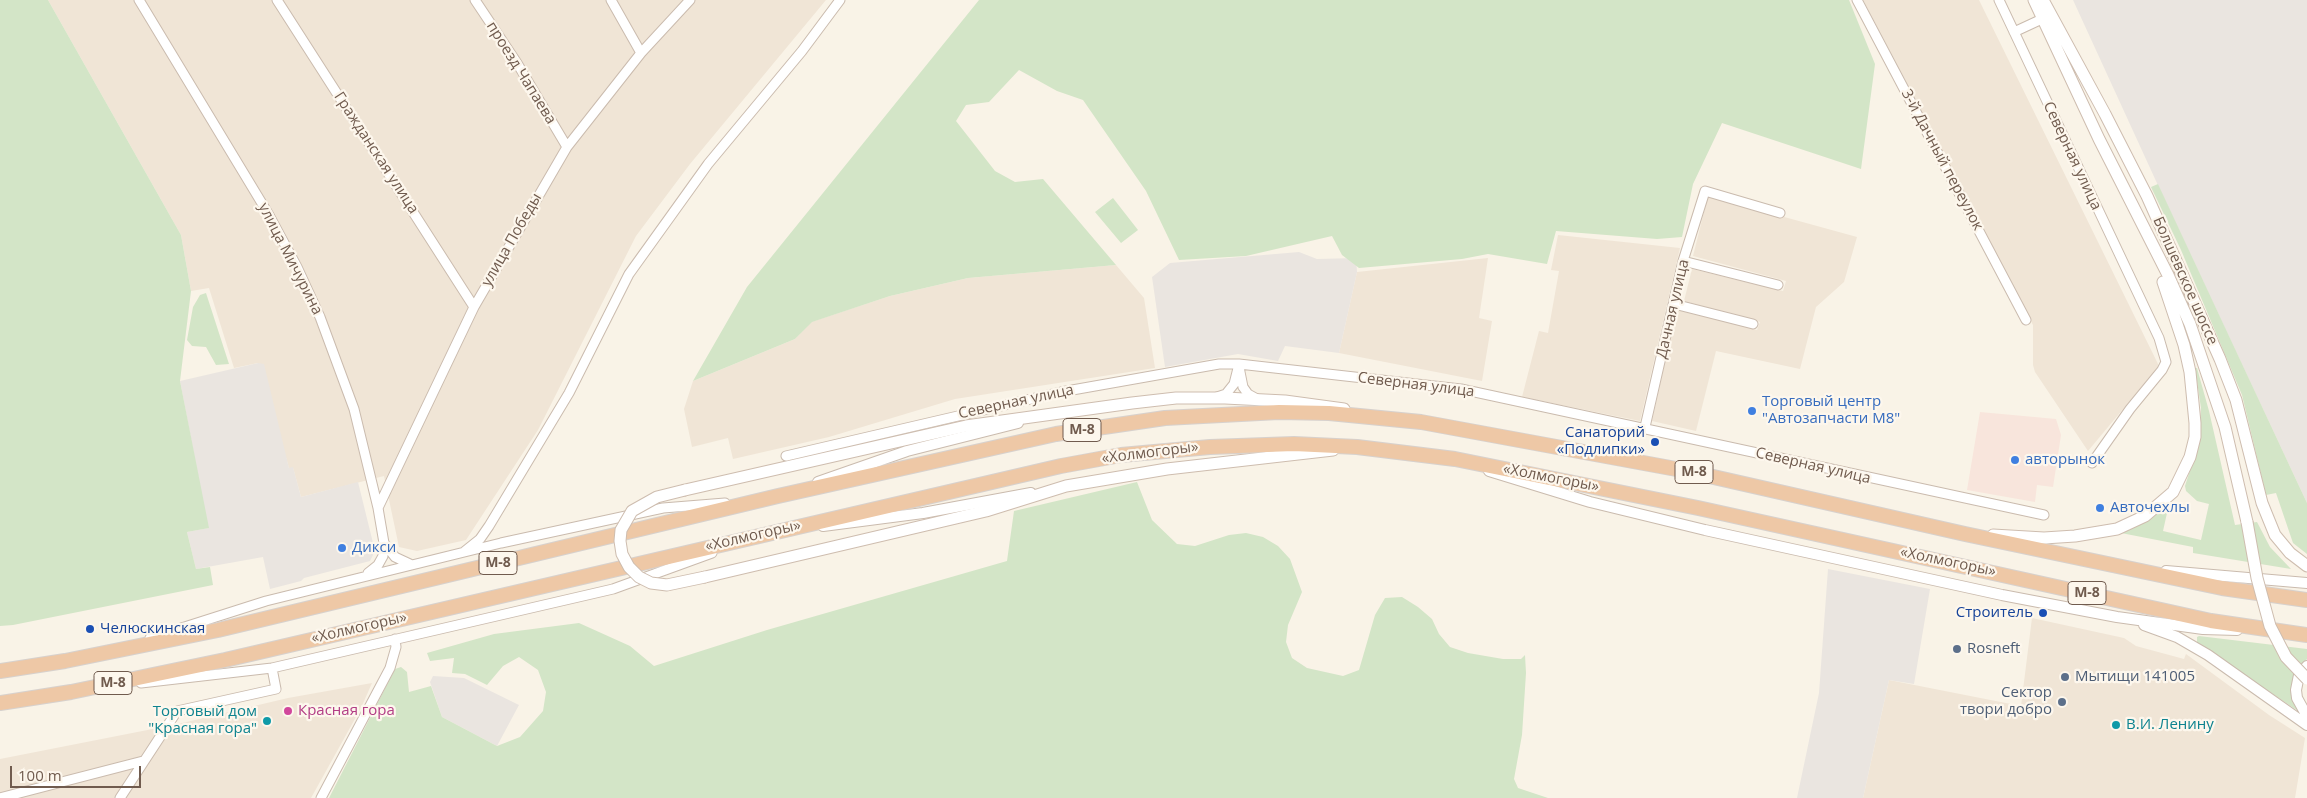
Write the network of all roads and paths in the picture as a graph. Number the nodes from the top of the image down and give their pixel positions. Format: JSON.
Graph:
{"nodes":[{"id":1,"x":139,"y":0,"type":"edge"},
{"id":2,"x":277,"y":0,"type":"edge"},
{"id":3,"x":475,"y":0,"type":"edge"},
{"id":4,"x":611,"y":0,"type":"edge"},
{"id":5,"x":690,"y":0,"type":"edge"},
{"id":6,"x":840,"y":0,"type":"edge"},
{"id":7,"x":1857,"y":0,"type":"edge"},
{"id":8,"x":1999,"y":0,"type":"edge"},
{"id":9,"x":2034,"y":0,"type":"edge"},
{"id":10,"x":2042,"y":0,"type":"edge"},
{"id":11,"x":2042,"y":19,"type":"junction"},
{"id":12,"x":2014,"y":32,"type":"junction"},
{"id":13,"x":641,"y":53,"type":"junction"},
{"id":14,"x":567,"y":147,"type":"junction"},
{"id":15,"x":1780,"y":213,"type":"dead end"},
{"id":16,"x":2140,"y":220,"type":"junction"},
{"id":17,"x":1683,"y":261,"type":"junction"},
{"id":18,"x":1778,"y":285,"type":"dead end"},
{"id":19,"x":1674,"y":304,"type":"junction"},
{"id":20,"x":474,"y":307,"type":"junction"},
{"id":21,"x":2026,"y":320,"type":"dead end"},
{"id":22,"x":1752,"y":324,"type":"dead end"},
{"id":23,"x":1239,"y":364,"type":"junction"},
{"id":24,"x":1214,"y":398,"type":"junction"},
{"id":25,"x":1257,"y":399,"type":"junction"},
{"id":26,"x":1043,"y":416,"type":"junction"},
{"id":27,"x":1391,"y":418,"type":"junction"},
{"id":28,"x":1645,"y":427,"type":"junction"},
{"id":29,"x":1358,"y":448,"type":"junction"},
{"id":30,"x":786,"y":456,"type":"dead end"},
{"id":31,"x":1455,"y":459,"type":"junction"},
{"id":32,"x":2092,"y":463,"type":"dead end"},
{"id":33,"x":1066,"y":486,"type":"junction"},
{"id":34,"x":778,"y":496,"type":"junction"},
{"id":35,"x":760,"y":500,"type":"junction"},
{"id":36,"x":378,"y":508,"type":"junction"},
{"id":37,"x":2044,"y":515,"type":"dead end"},
{"id":38,"x":489,"y":526,"type":"junction"},
{"id":39,"x":785,"y":529,"type":"junction"},
{"id":40,"x":764,"y":534,"type":"junction"},
{"id":41,"x":1964,"y":534,"type":"junction"},
{"id":42,"x":384,"y":543,"type":"junction"},
{"id":43,"x":501,"y":544,"type":"junction"},
{"id":44,"x":462,"y":553,"type":"junction"},
{"id":45,"x":412,"y":565,"type":"junction"},
{"id":46,"x":2307,"y":566,"type":"edge"},
{"id":47,"x":2139,"y":569,"type":"junction"},
{"id":48,"x":361,"y":577,"type":"junction"},
{"id":49,"x":2307,"y":583,"type":"edge"},
{"id":50,"x":2307,"y":600,"type":"edge"},
{"id":51,"x":2117,"y":617,"type":"junction"},
{"id":52,"x":2282,"y":632,"type":"junction"},
{"id":53,"x":2307,"y":635,"type":"edge"},
{"id":54,"x":395,"y":639,"type":"junction"},
{"id":55,"x":106,"y":653,"type":"junction"},
{"id":56,"x":2307,"y":666,"type":"edge"},
{"id":57,"x":272,"y":668,"type":"junction"},
{"id":58,"x":0,"y":671,"type":"edge"},
{"id":59,"x":2307,"y":679,"type":"edge"},
{"id":60,"x":103,"y":685,"type":"junction"},
{"id":61,"x":0,"y":703,"type":"edge"},
{"id":62,"x":2307,"y":716,"type":"edge"},
{"id":63,"x":2307,"y":725,"type":"edge"},
{"id":64,"x":143,"y":762,"type":"junction"},
{"id":65,"x":0,"y":798,"type":"edge"},
{"id":66,"x":120,"y":798,"type":"edge"},
{"id":67,"x":321,"y":798,"type":"edge"}],
"edges":[{"from":1,"to":36,"type":"street","name":"улица Мичурина"},
{"from":2,"to":20,"type":"street","name":"Гражданская улица"},
{"from":3,"to":14,"type":"street","name":"проезд Чапаева"},
{"from":4,"to":13,"type":"street"},
{"from":5,"to":13,"type":"street","name":"улица Победы"},
{"from":6,"to":38,"type":"street"},
{"from":7,"to":21,"type":"street","name":"3-й Дачный переулок"},
{"from":8,"to":12,"type":"street","name":"Северная улица"},
{"from":9,"to":11,"type":"main road"},
{"from":10,"to":46,"type":"main road","name":"Болшевское шоссе"},
{"from":11,"to":12,"type":"street"},
{"from":11,"to":16,"type":"main road"},
{"from":12,"to":32,"type":"street","name":"Северная улица"},
{"from":13,"to":14,"type":"street","name":"улица Победы"},
{"from":14,"to":20,"type":"street","name":"улица Победы"},
{"from":15,"to":17,"type":"street","name":"Дачная улица"},
{"from":16,"to":41,"type":"main road"},
{"from":16,"to":59,"type":"main road","bridge":true},
{"from":17,"to":18,"type":"street"},
{"from":17,"to":19,"type":"street","name":"Дачная улица"},
{"from":19,"to":22,"type":"street"},
{"from":19,"to":28,"type":"street","name":"Дачная улица"},
{"from":20,"to":36,"type":"street","name":"улица Победы"},
{"from":23,"to":24,"type":"street"},
{"from":23,"to":25,"type":"street"},
{"from":23,"to":28,"type":"street","name":"Северная улица"},
{"from":23,"to":30,"type":"street","name":"Северная улица"},
{"from":24,"to":25,"type":"main road"},
{"from":24,"to":26,"type":"main road"},
{"from":25,"to":27,"type":"main road"},
{"from":26,"to":33,"type":"main road","bridge":true},
{"from":26,"to":34,"type":"street"},
{"from":27,"to":34,"type":"highway","name":"«Холмогоры»","number":"М-8"},
{"from":27,"to":41,"type":"highway","name":"«Холмогоры»","number":"М-8"},
{"from":28,"to":37,"type":"street","name":"Северная улица"},
{"from":29,"to":31,"type":"highway","name":"«Холмогоры»","number":"М-8"},
{"from":29,"to":33,"type":"main road"},
{"from":29,"to":39,"type":"highway","name":"«Холмогоры»","number":"М-8"},
{"from":31,"to":51,"type":"street"},
{"from":31,"to":52,"type":"highway","name":"«Холмогоры»","number":"М-8"},
{"from":33,"to":39,"type":"street"},
{"from":34,"to":35,"type":"highway","name":"«Холмогоры»","number":"М-8"},
{"from":35,"to":43,"type":"street"},
{"from":35,"to":55,"type":"highway","name":"«Холмогоры»","number":"М-8"},
{"from":36,"to":42,"type":"street","name":"улица Мичурина"},
{"from":38,"to":43,"type":"street"},
{"from":38,"to":44,"type":"street"},
{"from":39,"to":40,"type":"highway","name":"«Холмогоры»","number":"М-8"},
{"from":40,"to":54,"type":"street"},
{"from":40,"to":60,"type":"highway","name":"«Холмогоры»","number":"М-8"},
{"from":41,"to":47,"type":"highway","name":"«Холмогоры»","number":"М-8"},
{"from":42,"to":45,"type":"street"},
{"from":42,"to":48,"type":"street","name":"улица Мичурина"},
{"from":43,"to":44,"type":"street"},
{"from":44,"to":45,"type":"street"},
{"from":45,"to":48,"type":"street"},
{"from":47,"to":49,"type":"street"},
{"from":47,"to":50,"type":"highway","name":"«Холмогоры»","number":"М-8"},
{"from":48,"to":55,"type":"street"},
{"from":51,"to":52,"type":"street"},
{"from":51,"to":63,"type":"street"},
{"from":52,"to":53,"type":"highway","name":"«Холмогоры»","number":"М-8"},
{"from":54,"to":57,"type":"street"},
{"from":54,"to":67,"type":"street"},
{"from":55,"to":58,"type":"highway","name":"«Холмогоры»","number":"М-8"},
{"from":56,"to":62,"type":"street"},
{"from":57,"to":60,"type":"street"},
{"from":57,"to":64,"type":"street"},
{"from":60,"to":61,"type":"highway","name":"«Холмогоры»","number":"М-8"},
{"from":64,"to":65,"type":"street"},
{"from":64,"to":66,"type":"street"}]}
